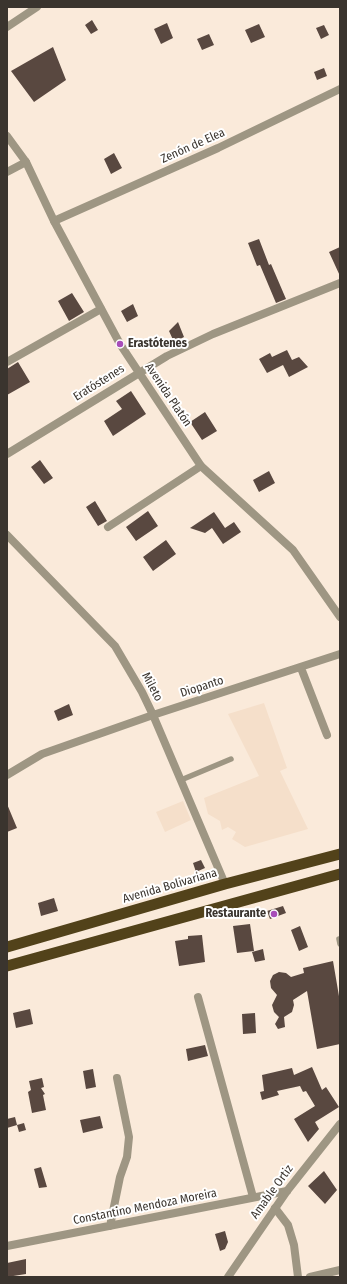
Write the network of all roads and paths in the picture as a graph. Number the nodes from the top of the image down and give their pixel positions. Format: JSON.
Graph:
{"nodes":[{"id":1,"x":37,"y":7,"type":"edge"},
{"id":2,"x":7,"y":27,"type":"edge"},
{"id":3,"x":340,"y":89,"type":"edge"},
{"id":4,"x":7,"y":136,"type":"edge"},
{"id":5,"x":26,"y":162,"type":"junction"},
{"id":6,"x":7,"y":172,"type":"edge"},
{"id":7,"x":54,"y":221,"type":"junction"},
{"id":8,"x":340,"y":283,"type":"edge"},
{"id":9,"x":101,"y":309,"type":"junction"},
{"id":10,"x":7,"y":362,"type":"edge"},
{"id":11,"x":138,"y":372,"type":"junction"},
{"id":12,"x":7,"y":454,"type":"edge"},
{"id":13,"x":201,"y":466,"type":"junction"},
{"id":14,"x":108,"y":527,"type":"dead end"},
{"id":15,"x":7,"y":535,"type":"edge"},
{"id":16,"x":339,"y":611,"type":"edge"},
{"id":17,"x":340,"y":654,"type":"edge"},
{"id":18,"x":301,"y":668,"type":"junction"},
{"id":19,"x":153,"y":715,"type":"junction"},
{"id":20,"x":327,"y":735,"type":"dead end"},
{"id":21,"x":231,"y":759,"type":"dead end"},
{"id":22,"x":7,"y":775,"type":"edge"},
{"id":23,"x":181,"y":780,"type":"junction"},
{"id":24,"x":340,"y":854,"type":"edge"},
{"id":25,"x":340,"y":874,"type":"edge"},
{"id":26,"x":226,"y":884,"type":"junction"},
{"id":27,"x":7,"y":947,"type":"edge"},
{"id":28,"x":7,"y":966,"type":"edge"},
{"id":29,"x":198,"y":996,"type":"dead end"},
{"id":30,"x":117,"y":1078,"type":"dead end"},
{"id":31,"x":340,"y":1124,"type":"edge"},
{"id":32,"x":287,"y":1191,"type":"junction"},
{"id":33,"x":253,"y":1197,"type":"junction"},
{"id":34,"x":275,"y":1208,"type":"junction"},
{"id":35,"x":110,"y":1226,"type":"junction"},
{"id":36,"x":7,"y":1246,"type":"edge"},
{"id":37,"x":340,"y":1270,"type":"edge"},
{"id":38,"x":228,"y":1277,"type":"edge"},
{"id":39,"x":298,"y":1277,"type":"edge"},
{"id":40,"x":310,"y":1277,"type":"edge"}],
"edges":[{"from":1,"to":2,"type":"street"},
{"from":3,"to":7,"type":"street","name":"Zenón de Elea"},
{"from":4,"to":5,"type":"street","name":"Avenida Platón"},
{"from":5,"to":6,"type":"street"},
{"from":5,"to":7,"type":"street","name":"Avenida Platón"},
{"from":7,"to":9,"type":"street","name":"Avenida Platón"},
{"from":8,"to":11,"type":"street","name":"Eratóstenes"},
{"from":9,"to":10,"type":"street"},
{"from":9,"to":11,"type":"street","name":"Avenida Platón"},
{"from":11,"to":12,"type":"street","name":"Eratóstenes"},
{"from":11,"to":13,"type":"street","name":"Avenida Platón"},
{"from":13,"to":14,"type":"street"},
{"from":13,"to":16,"type":"street","name":"Avenida Platón"},
{"from":15,"to":19,"type":"street","name":"Mileto"},
{"from":17,"to":18,"type":"street","name":"Diopanto"},
{"from":18,"to":19,"type":"street","name":"Diopanto"},
{"from":18,"to":20,"type":"street"},
{"from":19,"to":22,"type":"street","name":"Diopanto"},
{"from":19,"to":23,"type":"street","name":"Mileto"},
{"from":21,"to":23,"type":"lane"},
{"from":23,"to":26,"type":"street","name":"Mileto"},
{"from":24,"to":26,"type":"highway","name":"Avenida Bolivariana"},
{"from":25,"to":28,"type":"highway"},
{"from":26,"to":27,"type":"highway","name":"Avenida Bolivariana"},
{"from":29,"to":33,"type":"street"},
{"from":30,"to":35,"type":"street"},
{"from":31,"to":32,"type":"street","name":"Amable Ortiz"},
{"from":32,"to":33,"type":"street","name":"Constantino Mendoza Moreira"},
{"from":32,"to":34,"type":"street","name":"Amable Ortiz"},
{"from":33,"to":35,"type":"street","name":"Constantino Mendoza Moreira"},
{"from":34,"to":38,"type":"street","name":"Amable Ortiz"},
{"from":34,"to":39,"type":"street"},
{"from":35,"to":36,"type":"street","name":"Constantino Mendoza Moreira"},
{"from":37,"to":40,"type":"street"}]}
